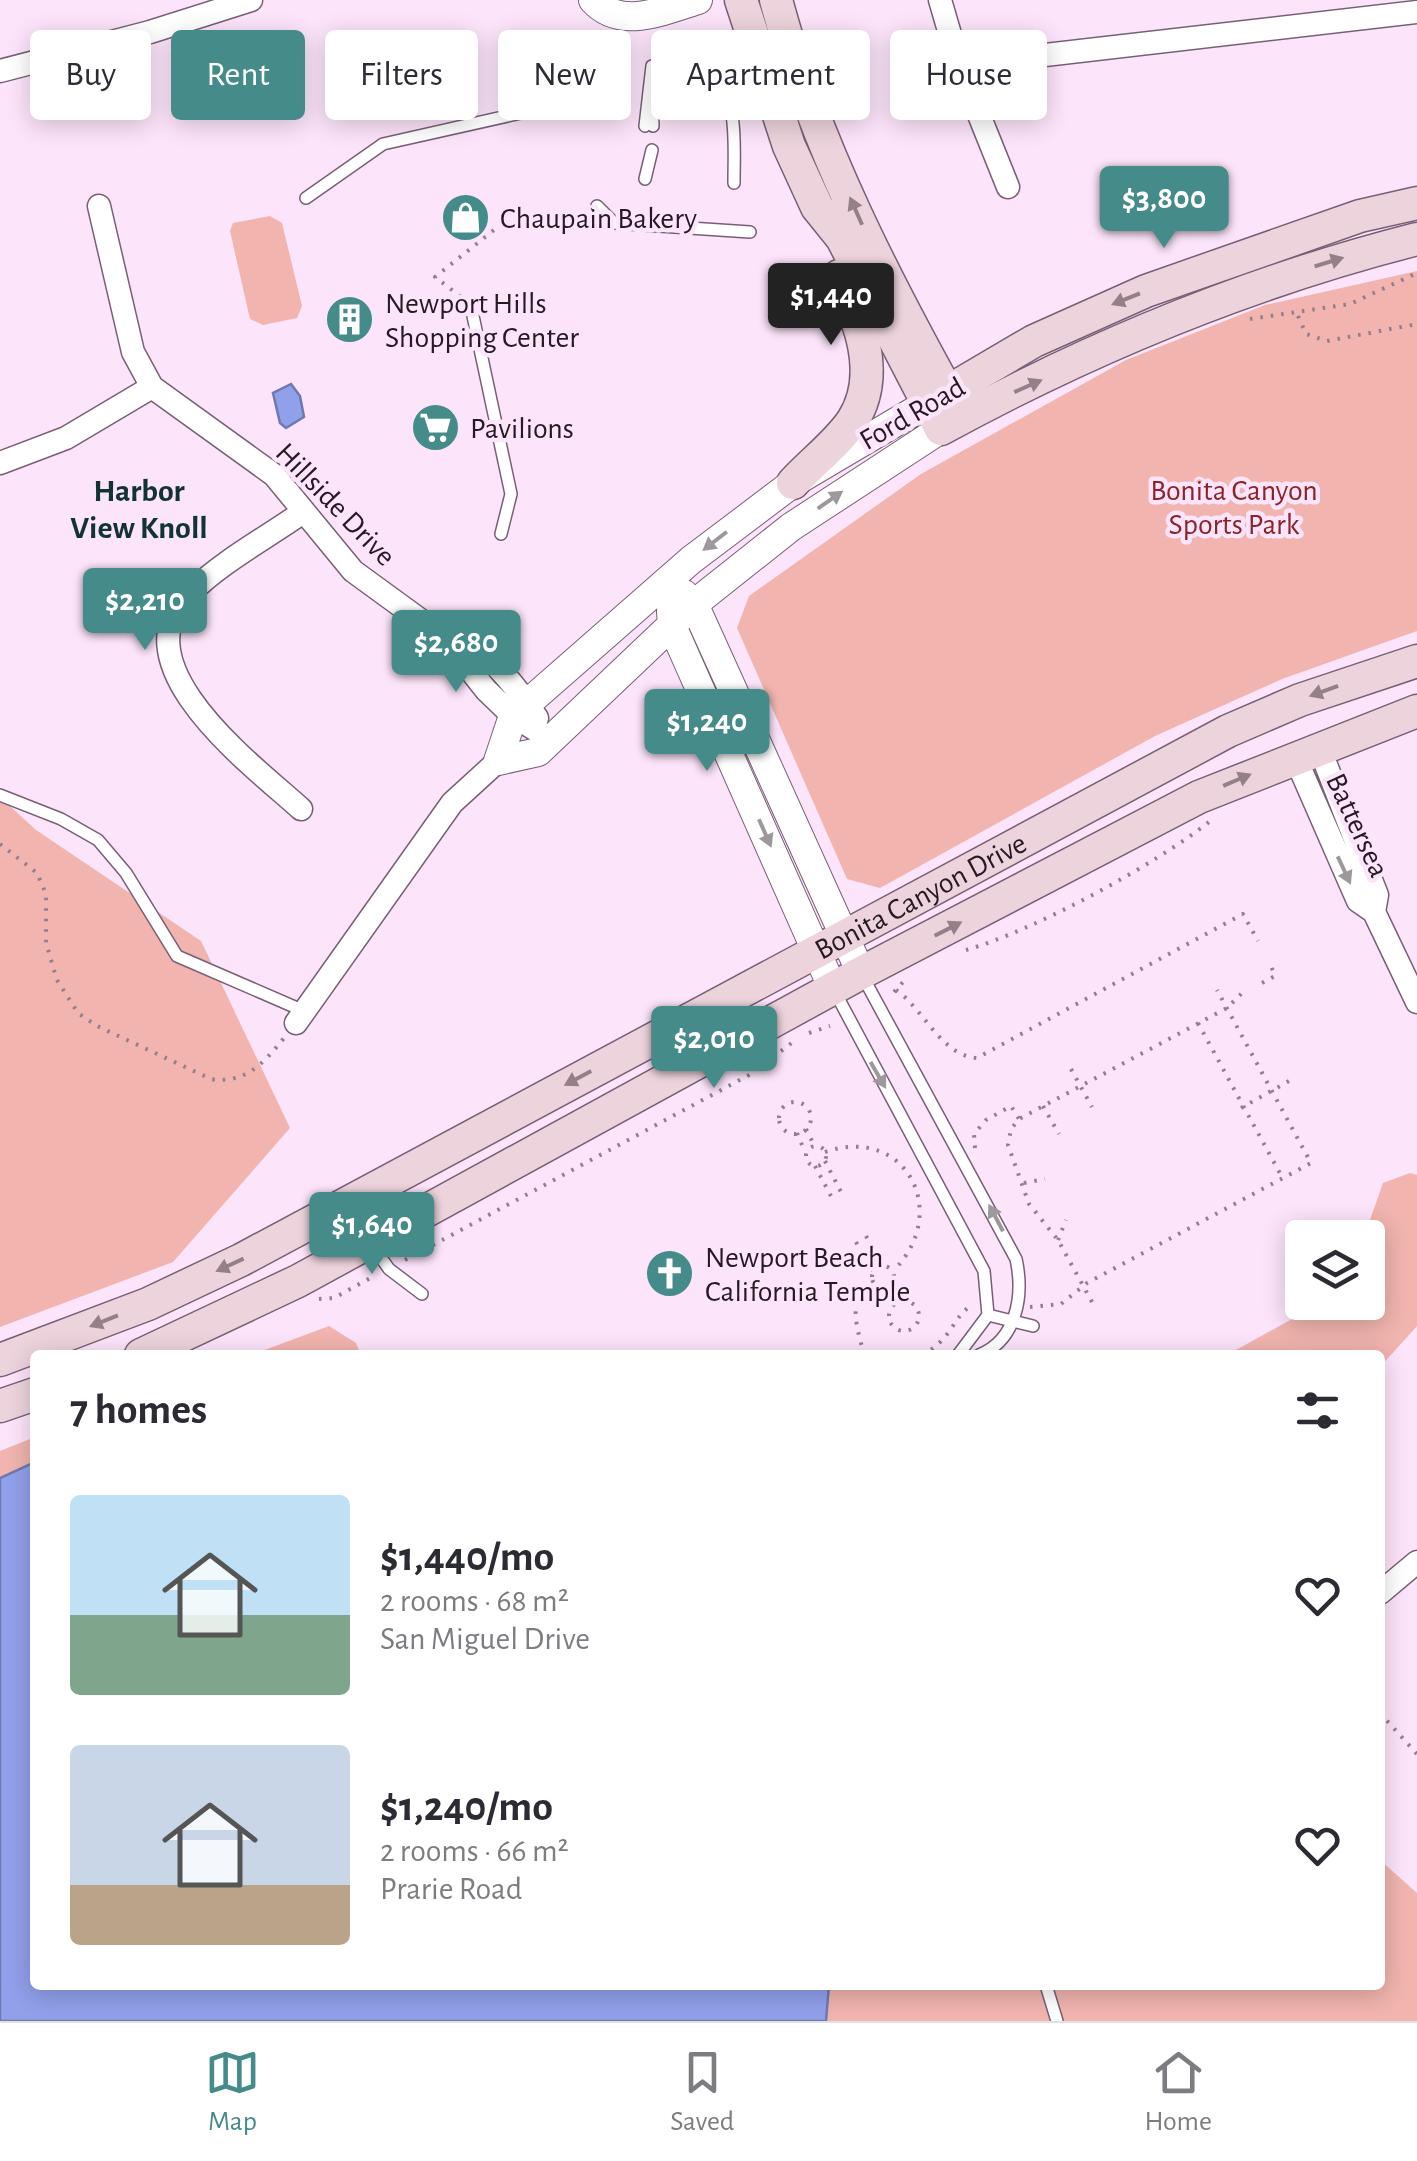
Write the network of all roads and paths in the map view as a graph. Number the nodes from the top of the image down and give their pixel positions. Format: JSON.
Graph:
{"nodes":[{"id":1,"x":251,"y":0,"type":"edge"},
{"id":2,"x":698,"y":0,"type":"edge"},
{"id":3,"x":741,"y":0,"type":"edge"},
{"id":4,"x":776,"y":0,"type":"edge"},
{"id":5,"x":940,"y":0,"type":"edge"},
{"id":6,"x":598,"y":6,"type":"edge"},
{"id":7,"x":1417,"y":12,"type":"edge"},
{"id":8,"x":949,"y":30,"type":"edge"},
{"id":9,"x":1047,"y":55,"type":"edge"},
{"id":10,"x":0,"y":70,"type":"edge"},
{"id":11,"x":498,"y":118,"type":"edge"},
{"id":12,"x":981,"y":120,"type":"edge"},
{"id":13,"x":649,"y":126,"type":"dead end"},
{"id":14,"x":648,"y":149,"type":"dead end"},
{"id":15,"x":646,"y":179,"type":"dead end"},
{"id":16,"x":734,"y":183,"type":"dead end"},
{"id":17,"x":1008,"y":187,"type":"dead end"},
{"id":18,"x":306,"y":198,"type":"dead end"},
{"id":19,"x":1417,"y":202,"type":"edge"},
{"id":20,"x":99,"y":206,"type":"dead end"},
{"id":21,"x":597,"y":206,"type":"dead end"},
{"id":22,"x":823,"y":214,"type":"junction"},
{"id":23,"x":499,"y":226,"type":"dead end"},
{"id":24,"x":750,"y":232,"type":"dead end"},
{"id":25,"x":1417,"y":238,"type":"edge"},
{"id":26,"x":1417,"y":273,"type":"edge"},
{"id":27,"x":473,"y":310,"type":"joint"},
{"id":28,"x":1298,"y":314,"type":"junction"},
{"id":29,"x":1244,"y":320,"type":"dead end"},
{"id":30,"x":1417,"y":324,"type":"edge"},
{"id":31,"x":152,"y":387,"type":"junction"},
{"id":32,"x":945,"y":410,"type":"junction"},
{"id":33,"x":0,"y":463,"type":"edge"},
{"id":34,"x":793,"y":483,"type":"junction"},
{"id":35,"x":302,"y":512,"type":"junction"},
{"id":36,"x":500,"y":534,"type":"dead end"},
{"id":37,"x":668,"y":580,"type":"junction"},
{"id":38,"x":694,"y":604,"type":"junction"},
{"id":39,"x":672,"y":626,"type":"junction"},
{"id":40,"x":1417,"y":661,"type":"edge"},
{"id":41,"x":520,"y":709,"type":"junction"},
{"id":42,"x":1417,"y":711,"type":"edge"},
{"id":43,"x":551,"y":739,"type":"junction"},
{"id":44,"x":1307,"y":752,"type":"junction"},
{"id":45,"x":498,"y":761,"type":"junction"},
{"id":46,"x":0,"y":795,"type":"edge"},
{"id":47,"x":301,"y":809,"type":"dead end"},
{"id":48,"x":1220,"y":814,"type":"dead end"},
{"id":49,"x":0,"y":844,"type":"edge"},
{"id":50,"x":1258,"y":941,"type":"dead end"},
{"id":51,"x":831,"y":942,"type":"junction"},
{"id":52,"x":959,"y":952,"type":"dead end"},
{"id":53,"x":1269,"y":962,"type":"dead end"},
{"id":54,"x":918,"y":973,"type":"dead end"},
{"id":55,"x":1283,"y":975,"type":"dead end"},
{"id":56,"x":1275,"y":976,"type":"junction"},
{"id":57,"x":847,"y":981,"type":"junction"},
{"id":58,"x":1262,"y":984,"type":"dead end"},
{"id":59,"x":1218,"y":990,"type":"dead end"},
{"id":60,"x":1242,"y":994,"type":"dead end"},
{"id":61,"x":1417,"y":1002,"type":"edge"},
{"id":62,"x":1227,"y":1008,"type":"junction"},
{"id":63,"x":300,"y":1017,"type":"junction"},
{"id":64,"x":1198,"y":1023,"type":"junction"},
{"id":65,"x":830,"y":1026,"type":"dead end"},
{"id":66,"x":1071,"y":1070,"type":"dead end"},
{"id":67,"x":1288,"y":1081,"type":"dead end"},
{"id":68,"x":1080,"y":1086,"type":"junction"},
{"id":69,"x":1272,"y":1091,"type":"junction"},
{"id":70,"x":1043,"y":1106,"type":"junction"},
{"id":71,"x":1242,"y":1107,"type":"junction"},
{"id":72,"x":1092,"y":1108,"type":"dead end"},
{"id":73,"x":1019,"y":1119,"type":"junction"},
{"id":74,"x":806,"y":1129,"type":"junction"},
{"id":75,"x":797,"y":1134,"type":"junction"},
{"id":76,"x":1058,"y":1134,"type":"dead end"},
{"id":77,"x":815,"y":1146,"type":"junction"},
{"id":78,"x":971,"y":1150,"type":"dead end"},
{"id":79,"x":825,"y":1152,"type":"junction"},
{"id":80,"x":806,"y":1153,"type":"junction"},
{"id":81,"x":825,"y":1161,"type":"junction"},
{"id":82,"x":815,"y":1166,"type":"junction"},
{"id":83,"x":1282,"y":1178,"type":"junction"},
{"id":84,"x":1045,"y":1179,"type":"dead end"},
{"id":85,"x":1024,"y":1182,"type":"junction"},
{"id":86,"x":841,"y":1192,"type":"dead end"},
{"id":87,"x":832,"y":1198,"type":"dead end"},
{"id":88,"x":1066,"y":1220,"type":"dead end"},
{"id":89,"x":866,"y":1236,"type":"dead end"},
{"id":90,"x":1058,"y":1240,"type":"junction"},
{"id":91,"x":856,"y":1242,"type":"dead end"},
{"id":92,"x":380,"y":1255,"type":"junction"},
{"id":93,"x":883,"y":1266,"type":"junction"},
{"id":94,"x":873,"y":1271,"type":"junction"},
{"id":95,"x":893,"y":1271,"type":"junction"},
{"id":96,"x":873,"y":1282,"type":"junction"},
{"id":97,"x":892,"y":1283,"type":"junction"},
{"id":98,"x":882,"y":1288,"type":"junction"},
{"id":99,"x":1084,"y":1289,"type":"junction"},
{"id":100,"x":422,"y":1294,"type":"dead end"},
{"id":101,"x":307,"y":1300,"type":"dead end"},
{"id":102,"x":902,"y":1300,"type":"junction"},
{"id":103,"x":1092,"y":1302,"type":"dead end"},
{"id":104,"x":892,"y":1306,"type":"junction"},
{"id":105,"x":976,"y":1306,"type":"dead end"},
{"id":106,"x":1030,"y":1307,"type":"dead end"},
{"id":107,"x":988,"y":1314,"type":"junction"},
{"id":108,"x":1011,"y":1322,"type":"junction"},
{"id":109,"x":1033,"y":1326,"type":"dead end"},
{"id":110,"x":155,"y":1350,"type":"edge"},
{"id":111,"x":863,"y":1350,"type":"edge"},
{"id":112,"x":930,"y":1350,"type":"edge"},
{"id":113,"x":962,"y":1350,"type":"edge"},
{"id":114,"x":986,"y":1350,"type":"edge"},
{"id":115,"x":0,"y":1360,"type":"edge"},
{"id":116,"x":30,"y":1396,"type":"edge"},
{"id":117,"x":0,"y":1406,"type":"edge"},
{"id":118,"x":1417,"y":1562,"type":"edge"},
{"id":119,"x":1385,"y":1589,"type":"edge"},
{"id":120,"x":1385,"y":1718,"type":"edge"},
{"id":121,"x":1417,"y":1754,"type":"edge"},
{"id":122,"x":1048,"y":1990,"type":"edge"},
{"id":123,"x":1057,"y":2021,"type":"edge"}],
"edges":[{"from":1,"to":10,"type":"street"},
{"from":2,"to":6,"type":"street"},
{"from":3,"to":22,"type":"main road"},
{"from":32,"to":4,"type":"main road","one_way":true},
{"from":5,"to":8,"type":"street"},
{"from":7,"to":9,"type":"street"},
{"from":11,"to":18,"type":"lane"},
{"from":12,"to":17,"type":"street"},
{"from":13,"to":16,"type":"lane"},
{"from":14,"to":15,"type":"lane"},
{"from":19,"to":32,"type":"main road","name":"Ford Road","one_way":true},
{"from":20,"to":31,"type":"street","name":"Hillside Drive"},
{"from":21,"to":24,"type":"lane"},
{"from":22,"to":32,"type":"main road"},
{"from":22,"to":34,"type":"main road"},
{"from":23,"to":27,"type":"path"},
{"from":32,"to":25,"type":"main road","name":"Ford Road","one_way":true},
{"from":26,"to":28,"type":"path"},
{"from":27,"to":36,"type":"lane"},
{"from":28,"to":29,"type":"path"},
{"from":28,"to":30,"type":"path"},
{"from":31,"to":33,"type":"street"},
{"from":31,"to":35,"type":"street","name":"Hillside Drive"},
{"from":32,"to":34,"type":"street","name":"Ford Road"},
{"from":38,"to":32,"type":"street","name":"Ford Road","one_way":true},
{"from":34,"to":37,"type":"street","name":"Ford Road","one_way":true},
{"from":35,"to":41,"type":"street","name":"Hillside Drive"},
{"from":35,"to":47,"type":"street"},
{"from":37,"to":38,"type":"street"},
{"from":37,"to":39,"type":"street"},
{"from":37,"to":41,"type":"street","name":"Ford Road"},
{"from":38,"to":39,"type":"street","name":"Ford Road"},
{"from":38,"to":51,"type":"street"},
{"from":39,"to":43,"type":"street","name":"Ford Road"},
{"from":39,"to":51,"type":"street","one_way":true},
{"from":40,"to":51,"type":"main road","name":"Bonita Canyon Drive","one_way":true},
{"from":41,"to":43,"type":"street","name":"Hillside Drive"},
{"from":41,"to":45,"type":"street","name":"Ford Road"},
{"from":42,"to":44,"type":"main road","name":"Bonita Canyon Drive"},
{"from":43,"to":45,"type":"street","name":"Ford Road"},
{"from":57,"to":44,"type":"main road","name":"Bonita Canyon Drive","one_way":true},
{"from":44,"to":61,"type":"street","name":"Battersea"},
{"from":45,"to":63,"type":"street","name":"Ford Road"},
{"from":46,"to":63,"type":"lane"},
{"from":48,"to":52,"type":"path"},
{"from":49,"to":63,"type":"path"},
{"from":50,"to":54,"type":"path"},
{"from":51,"to":57,"type":"street"},
{"from":51,"to":115,"type":"main road","name":"Bonita Canyon Drive","one_way":true},
{"from":53,"to":56,"type":"path"},
{"from":55,"to":56,"type":"path"},
{"from":56,"to":58,"type":"path"},
{"from":57,"to":92,"type":"main road","name":"Bonita Canyon Drive"},
{"from":57,"to":107,"type":"lane","one_way":true},
{"from":108,"to":57,"type":"lane","one_way":true},
{"from":59,"to":62,"type":"path"},
{"from":60,"to":62,"type":"path"},
{"from":62,"to":64,"type":"path"},
{"from":62,"to":69,"type":"path"},
{"from":64,"to":68,"type":"path"},
{"from":64,"to":71,"type":"path"},
{"from":65,"to":92,"type":"path"},
{"from":66,"to":68,"type":"path"},
{"from":67,"to":69,"type":"path"},
{"from":68,"to":70,"type":"path"},
{"from":68,"to":72,"type":"path"},
{"from":69,"to":71,"type":"path"},
{"from":69,"to":83,"type":"path"},
{"from":70,"to":73,"type":"path"},
{"from":70,"to":76,"type":"path"},
{"from":71,"to":83,"type":"path"},
{"from":73,"to":78,"type":"path"},
{"from":73,"to":85,"type":"path"},
{"from":74,"to":75,"type":"path"},
{"from":74,"to":75,"type":"path"},
{"from":74,"to":77,"type":"path"},
{"from":75,"to":80,"type":"path"},
{"from":77,"to":79,"type":"path"},
{"from":77,"to":80,"type":"path"},
{"from":79,"to":81,"type":"path"},
{"from":79,"to":95,"type":"path"},
{"from":80,"to":82,"type":"path"},
{"from":81,"to":82,"type":"path"},
{"from":81,"to":86,"type":"path"},
{"from":82,"to":87,"type":"path"},
{"from":83,"to":99,"type":"path"},
{"from":84,"to":85,"type":"path"},
{"from":85,"to":90,"type":"path"},
{"from":88,"to":90,"type":"path"},
{"from":89,"to":93,"type":"path"},
{"from":90,"to":99,"type":"path"},
{"from":91,"to":94,"type":"path"},
{"from":92,"to":100,"type":"lane"},
{"from":92,"to":101,"type":"path"},
{"from":92,"to":110,"type":"main road","name":"Bonita Canyon Drive"},
{"from":93,"to":94,"type":"path"},
{"from":93,"to":95,"type":"path"},
{"from":94,"to":96,"type":"path"},
{"from":95,"to":97,"type":"path"},
{"from":96,"to":98,"type":"path"},
{"from":96,"to":111,"type":"path"},
{"from":97,"to":98,"type":"path"},
{"from":97,"to":102,"type":"path"},
{"from":98,"to":104,"type":"path"},
{"from":99,"to":103,"type":"path"},
{"from":99,"to":106,"type":"path"},
{"from":102,"to":104,"type":"path"},
{"from":102,"to":104,"type":"path"},
{"from":105,"to":112,"type":"path"},
{"from":107,"to":108,"type":"lane"},
{"from":107,"to":113,"type":"lane"},
{"from":108,"to":109,"type":"lane"},
{"from":108,"to":114,"type":"lane"},
{"from":116,"to":117,"type":"main road"},
{"from":118,"to":119,"type":"street"},
{"from":120,"to":121,"type":"path"},
{"from":122,"to":123,"type":"lane"}]}
